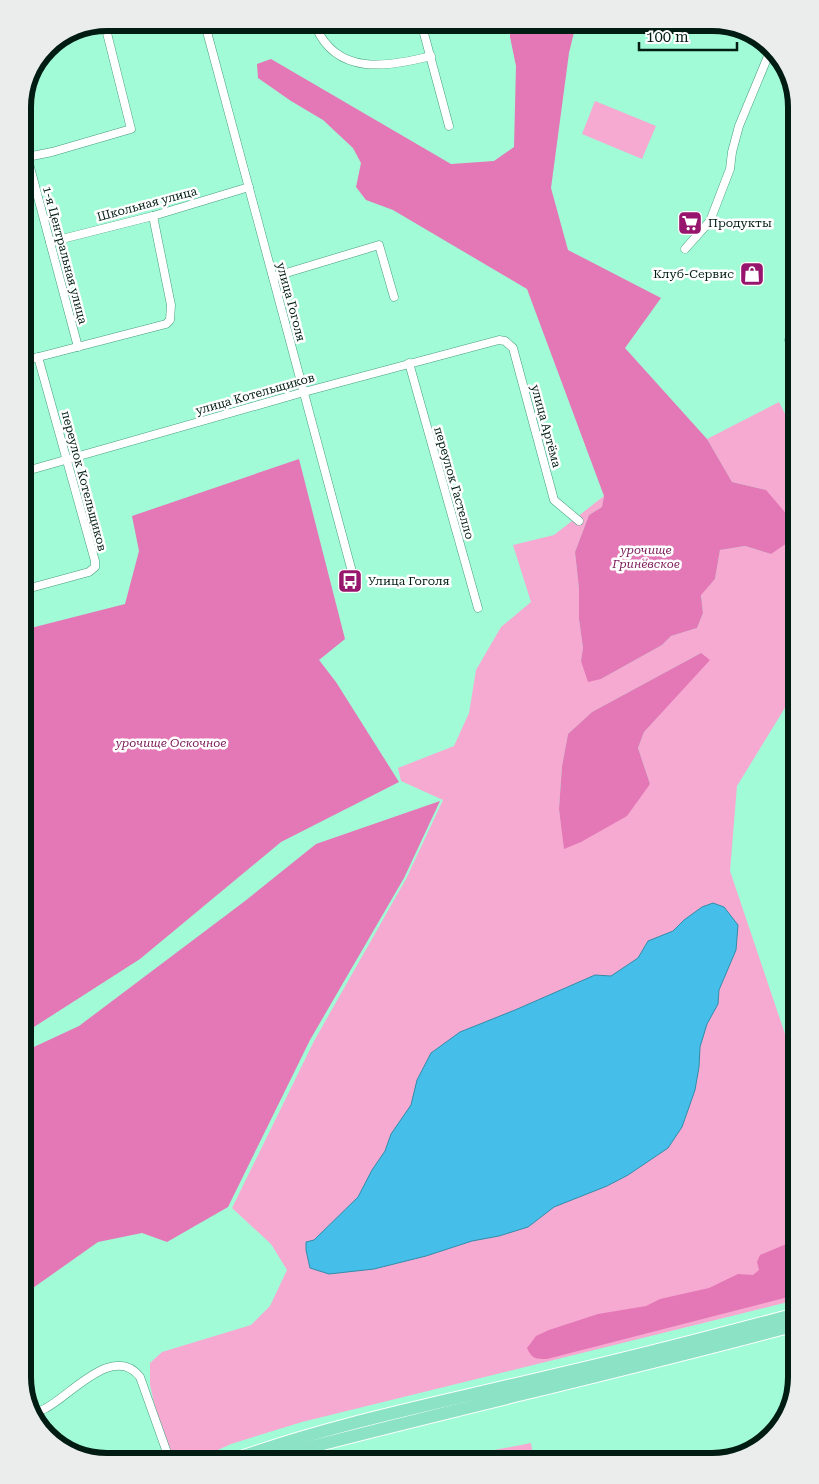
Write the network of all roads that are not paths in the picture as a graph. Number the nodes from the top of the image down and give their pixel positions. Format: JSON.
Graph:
{"nodes":[{"id":1,"x":107,"y":31,"type":"edge"},
{"id":2,"x":207,"y":31,"type":"edge"},
{"id":3,"x":318,"y":31,"type":"edge"},
{"id":4,"x":424,"y":31,"type":"edge"},
{"id":5,"x":431,"y":56,"type":"junction"},
{"id":6,"x":768,"y":56,"type":"edge"},
{"id":7,"x":449,"y":126,"type":"dead end"},
{"id":8,"x":31,"y":156,"type":"edge"},
{"id":9,"x":31,"y":172,"type":"edge"},
{"id":10,"x":249,"y":187,"type":"junction"},
{"id":11,"x":153,"y":216,"type":"junction"},
{"id":12,"x":50,"y":242,"type":"junction"},
{"id":13,"x":685,"y":249,"type":"dead end"},
{"id":14,"x":273,"y":277,"type":"junction"},
{"id":15,"x":394,"y":297,"type":"dead end"},
{"id":16,"x":494,"y":340,"type":"joint"},
{"id":17,"x":78,"y":347,"type":"junction"},
{"id":18,"x":38,"y":357,"type":"junction"},
{"id":19,"x":31,"y":359,"type":"edge"},
{"id":20,"x":409,"y":363,"type":"junction"},
{"id":21,"x":304,"y":392,"type":"junction"},
{"id":22,"x":68,"y":460,"type":"junction"},
{"id":23,"x":31,"y":470,"type":"edge"},
{"id":24,"x":579,"y":521,"type":"dead end"},
{"id":25,"x":355,"y":583,"type":"dead end"},
{"id":26,"x":31,"y":588,"type":"edge"},
{"id":27,"x":478,"y":608,"type":"dead end"},
{"id":28,"x":788,"y":1316,"type":"edge"},
{"id":29,"x":788,"y":1327,"type":"edge"},
{"id":30,"x":39,"y":1411,"type":"edge"},
{"id":31,"x":167,"y":1453,"type":"edge"},
{"id":32,"x":252,"y":1453,"type":"edge"},
{"id":33,"x":288,"y":1453,"type":"edge"}],
"edges":[{"from":1,"to":8,"type":"street"},
{"from":2,"to":10,"type":"street","name":"улица Гоголя"},
{"from":3,"to":5,"type":"street"},
{"from":4,"to":5,"type":"street"},
{"from":5,"to":7,"type":"street"},
{"from":6,"to":13,"type":"street"},
{"from":9,"to":12,"type":"street","name":"1-я Центральная улица"},
{"from":10,"to":11,"type":"street","name":"Школьная улица"},
{"from":10,"to":14,"type":"street","name":"улица Гоголя"},
{"from":11,"to":12,"type":"street","name":"Школьная улица"},
{"from":11,"to":17,"type":"street"},
{"from":12,"to":17,"type":"street","name":"1-я Центральная улица"},
{"from":14,"to":15,"type":"street"},
{"from":14,"to":21,"type":"street","name":"улица Гоголя"},
{"from":16,"to":20,"type":"street","name":"улица Котельщиков"},
{"from":16,"to":24,"type":"street","name":"улица Артёма"},
{"from":17,"to":18,"type":"street"},
{"from":18,"to":19,"type":"street"},
{"from":18,"to":22,"type":"street","name":"переулок Котельщиков"},
{"from":20,"to":21,"type":"street","name":"улица Котельщиков"},
{"from":20,"to":27,"type":"street","name":"переулок Гастелло"},
{"from":21,"to":22,"type":"street","name":"улица Котельщиков"},
{"from":21,"to":25,"type":"street","name":"улица Гоголя"},
{"from":22,"to":23,"type":"street","name":"улица Котельщиков"},
{"from":22,"to":26,"type":"street","name":"переулок Котельщиков"},
{"from":28,"to":32,"type":"main road"},
{"from":29,"to":33,"type":"main road"},
{"from":30,"to":31,"type":"street"}]}
